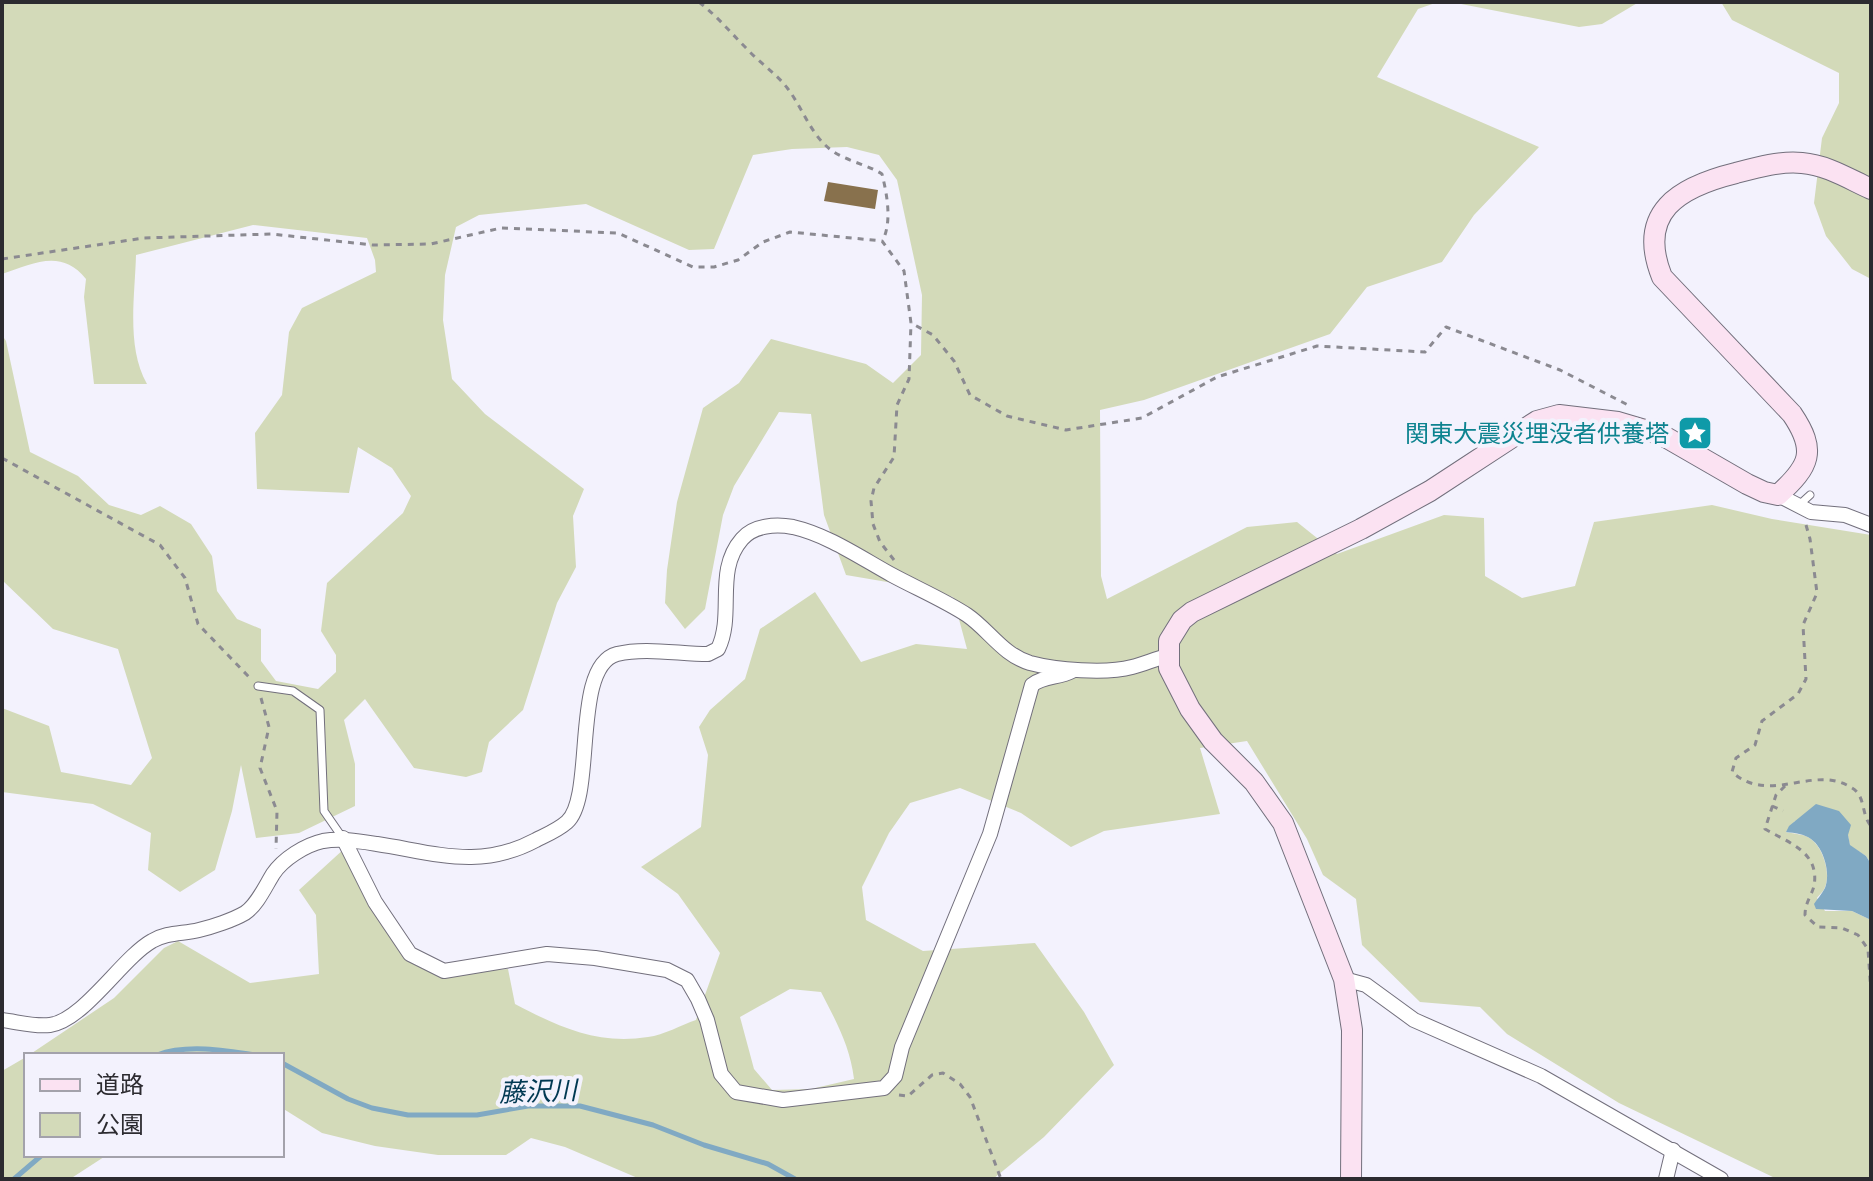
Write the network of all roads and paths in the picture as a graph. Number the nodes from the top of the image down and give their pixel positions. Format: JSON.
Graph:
{"nodes":[{"id":1,"x":699,"y":2,"type":"edge"},
{"id":2,"x":1871,"y":189,"type":"edge"},
{"id":3,"x":882,"y":241,"type":"junction"},
{"id":4,"x":2,"y":259,"type":"edge"},
{"id":5,"x":911,"y":323,"type":"junction"},
{"id":6,"x":1627,"y":405,"type":"dead end"},
{"id":7,"x":2,"y":458,"type":"edge"},
{"id":8,"x":1778,"y":495,"type":"junction"},
{"id":9,"x":1807,"y":504,"type":"junction"},
{"id":10,"x":1871,"y":525,"type":"edge"},
{"id":11,"x":894,"y":576,"type":"junction"},
{"id":12,"x":1167,"y":656,"type":"junction"},
{"id":13,"x":1073,"y":670,"type":"junction"},
{"id":14,"x":258,"y":686,"type":"junction"},
{"id":15,"x":1785,"y":786,"type":"junction"},
{"id":16,"x":1772,"y":806,"type":"junction"},
{"id":17,"x":1783,"y":811,"type":"dead end"},
{"id":18,"x":1871,"y":826,"type":"edge"},
{"id":19,"x":343,"y":838,"type":"junction"},
{"id":20,"x":276,"y":870,"type":"junction"},
{"id":21,"x":1344,"y":979,"type":"junction"},
{"id":22,"x":1871,"y":993,"type":"edge"},
{"id":23,"x":2,"y":1020,"type":"edge"},
{"id":24,"x":889,"y":1084,"type":"junction"},
{"id":25,"x":1673,"y":1150,"type":"junction"},
{"id":26,"x":1001,"y":1179,"type":"edge"},
{"id":27,"x":1351,"y":1179,"type":"edge"},
{"id":28,"x":1666,"y":1179,"type":"edge"},
{"id":29,"x":1721,"y":1179,"type":"edge"}],
"edges":[{"from":1,"to":3,"type":"path"},
{"from":2,"to":8,"type":"street"},
{"from":3,"to":4,"type":"path"},
{"from":3,"to":5,"type":"path"},
{"from":5,"to":6,"type":"path"},
{"from":5,"to":11,"type":"path"},
{"from":7,"to":14,"type":"path"},
{"from":8,"to":9,"type":"street"},
{"from":8,"to":12,"type":"street"},
{"from":9,"to":10,"type":"street"},
{"from":9,"to":15,"type":"path"},
{"from":11,"to":13,"type":"street"},
{"from":11,"to":19,"type":"street"},
{"from":12,"to":13,"type":"street"},
{"from":12,"to":21,"type":"street"},
{"from":13,"to":24,"type":"street"},
{"from":14,"to":19,"type":"lane"},
{"from":14,"to":20,"type":"path"},
{"from":15,"to":16,"type":"path"},
{"from":15,"to":18,"type":"path"},
{"from":16,"to":17,"type":"path"},
{"from":16,"to":22,"type":"path"},
{"from":19,"to":20,"type":"street"},
{"from":19,"to":24,"type":"street"},
{"from":20,"to":23,"type":"street"},
{"from":21,"to":25,"type":"street"},
{"from":21,"to":27,"type":"street"},
{"from":24,"to":26,"type":"path"},
{"from":25,"to":28,"type":"street"},
{"from":25,"to":29,"type":"street"}]}
